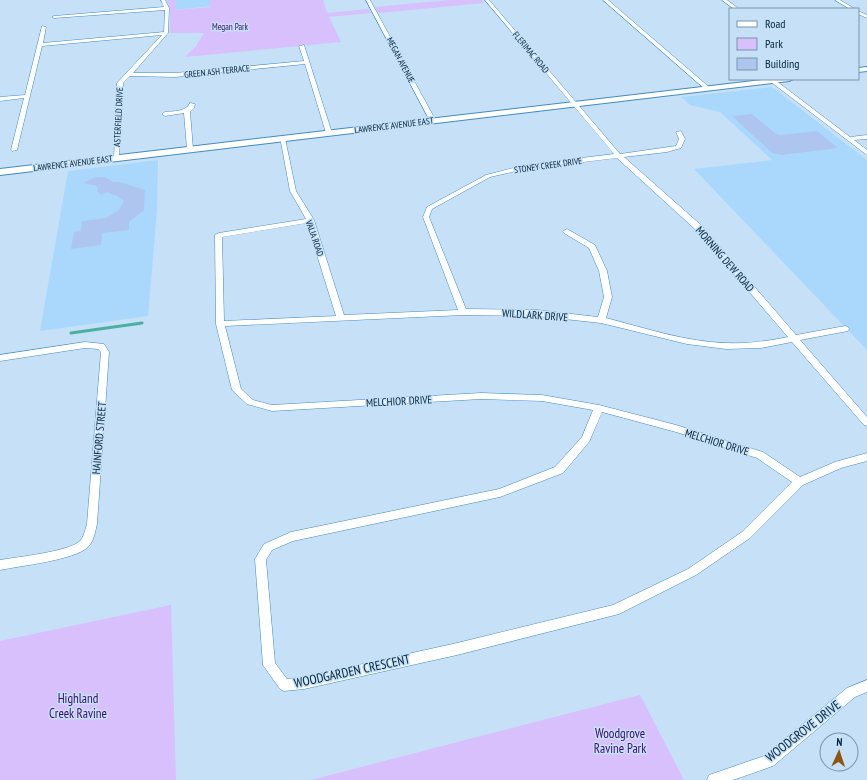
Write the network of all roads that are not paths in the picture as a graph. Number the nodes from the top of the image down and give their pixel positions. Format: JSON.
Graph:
{"nodes":[{"id":1,"x":163,"y":0,"type":"edge"},
{"id":2,"x":368,"y":0,"type":"edge"},
{"id":3,"x":487,"y":0,"type":"edge"},
{"id":4,"x":605,"y":0,"type":"edge"},
{"id":5,"x":724,"y":0,"type":"edge"},
{"id":6,"x":837,"y":0,"type":"edge"},
{"id":7,"x":166,"y":8,"type":"junction"},
{"id":8,"x":736,"y":8,"type":"edge"},
{"id":9,"x":851,"y":8,"type":"edge"},
{"id":10,"x":54,"y":17,"type":"dead end"},
{"id":11,"x":44,"y":27,"type":"dead end"},
{"id":12,"x":166,"y":33,"type":"junction"},
{"id":13,"x":40,"y":44,"type":"junction"},
{"id":14,"x":302,"y":46,"type":"dead end"},
{"id":15,"x":307,"y":62,"type":"junction"},
{"id":16,"x":127,"y":74,"type":"junction"},
{"id":17,"x":781,"y":80,"type":"edge"},
{"id":18,"x":773,"y":81,"type":"junction"},
{"id":19,"x":707,"y":88,"type":"junction"},
{"id":20,"x":27,"y":96,"type":"junction"},
{"id":21,"x":0,"y":99,"type":"edge"},
{"id":22,"x":192,"y":104,"type":"dead end"},
{"id":23,"x":575,"y":104,"type":"junction"},
{"id":24,"x":188,"y":111,"type":"junction"},
{"id":25,"x":165,"y":114,"type":"dead end"},
{"id":26,"x":433,"y":120,"type":"junction"},
{"id":27,"x":679,"y":132,"type":"dead end"},
{"id":28,"x":329,"y":133,"type":"junction"},
{"id":29,"x":867,"y":137,"type":"edge"},
{"id":30,"x":282,"y":138,"type":"junction"},
{"id":31,"x":850,"y":139,"type":"junction"},
{"id":32,"x":190,"y":149,"type":"junction"},
{"id":33,"x":14,"y":150,"type":"dead end"},
{"id":34,"x":867,"y":153,"type":"edge"},
{"id":35,"x":619,"y":156,"type":"junction"},
{"id":36,"x":116,"y":158,"type":"junction"},
{"id":37,"x":0,"y":172,"type":"edge"},
{"id":38,"x":310,"y":220,"type":"junction"},
{"id":39,"x":567,"y":230,"type":"dead end"},
{"id":40,"x":462,"y":312,"type":"junction"},
{"id":41,"x":340,"y":317,"type":"junction"},
{"id":42,"x":601,"y":320,"type":"junction"},
{"id":43,"x":220,"y":324,"type":"junction"},
{"id":44,"x":845,"y":329,"type":"dead end"},
{"id":45,"x":795,"y":339,"type":"junction"},
{"id":46,"x":0,"y":358,"type":"edge"},
{"id":47,"x":599,"y":408,"type":"junction"},
{"id":48,"x":867,"y":423,"type":"edge"},
{"id":49,"x":867,"y":457,"type":"edge"},
{"id":50,"x":799,"y":482,"type":"junction"},
{"id":51,"x":0,"y":565,"type":"edge"},
{"id":52,"x":867,"y":686,"type":"edge"},
{"id":53,"x":714,"y":780,"type":"edge"}],
"edges":[{"from":1,"to":7,"type":"street"},
{"from":2,"to":26,"type":"street","name":"MEGAN AVENUE"},
{"from":3,"to":23,"type":"street","name":"FLERIMAC ROAD"},
{"from":4,"to":19,"type":"street"},
{"from":5,"to":8,"type":"street"},
{"from":6,"to":9,"type":"street"},
{"from":7,"to":10,"type":"street"},
{"from":7,"to":12,"type":"street"},
{"from":11,"to":13,"type":"street"},
{"from":12,"to":13,"type":"street"},
{"from":12,"to":16,"type":"street","name":"ASTERFIELD DRIVE"},
{"from":13,"to":20,"type":"street"},
{"from":14,"to":15,"type":"street"},
{"from":15,"to":16,"type":"street","name":"GREEN ASH TERRACE"},
{"from":15,"to":28,"type":"street"},
{"from":16,"to":36,"type":"street","name":"ASTERFIELD DRIVE"},
{"from":17,"to":18,"type":"main road","name":"LAWRENCE AVENUE EAST"},
{"from":18,"to":19,"type":"main road","name":"LAWRENCE AVENUE EAST"},
{"from":18,"to":31,"type":"street"},
{"from":19,"to":23,"type":"main road","name":"LAWRENCE AVENUE EAST"},
{"from":20,"to":21,"type":"street"},
{"from":20,"to":33,"type":"street"},
{"from":22,"to":24,"type":"street"},
{"from":23,"to":26,"type":"main road","name":"LAWRENCE AVENUE EAST"},
{"from":23,"to":35,"type":"street","name":"MORNING DEW ROAD"},
{"from":24,"to":25,"type":"street"},
{"from":24,"to":32,"type":"street"},
{"from":26,"to":28,"type":"main road","name":"LAWRENCE AVENUE EAST"},
{"from":27,"to":35,"type":"street","name":"STONEY CREEK DRIVE"},
{"from":28,"to":30,"type":"main road","name":"LAWRENCE AVENUE EAST"},
{"from":29,"to":31,"type":"street"},
{"from":30,"to":32,"type":"main road","name":"LAWRENCE AVENUE EAST"},
{"from":30,"to":38,"type":"street","name":"VALIA ROAD"},
{"from":31,"to":34,"type":"street"},
{"from":32,"to":36,"type":"main road","name":"LAWRENCE AVENUE EAST"},
{"from":35,"to":40,"type":"street","name":"STONEY CREEK DRIVE"},
{"from":35,"to":45,"type":"street","name":"MORNING DEW ROAD"},
{"from":36,"to":37,"type":"main road","name":"LAWRENCE AVENUE EAST"},
{"from":38,"to":41,"type":"street","name":"VALIA ROAD"},
{"from":38,"to":43,"type":"street","name":"MELCHIOR DRIVE"},
{"from":39,"to":42,"type":"street"},
{"from":40,"to":41,"type":"street","name":"WILDLARK DRIVE"},
{"from":40,"to":42,"type":"street","name":"WILDLARK DRIVE"},
{"from":41,"to":43,"type":"street","name":"WILDLARK DRIVE"},
{"from":42,"to":45,"type":"street","name":"WILDLARK DRIVE"},
{"from":43,"to":47,"type":"street","name":"MELCHIOR DRIVE"},
{"from":44,"to":45,"type":"street","name":"WILDLARK DRIVE"},
{"from":45,"to":48,"type":"street","name":"MORNING DEW ROAD"},
{"from":46,"to":51,"type":"street","name":"HAINFORD STREET"},
{"from":47,"to":50,"type":"street","name":"MELCHIOR DRIVE"},
{"from":47,"to":50,"type":"street","name":"WOODGARDEN CRESCENT"},
{"from":49,"to":50,"type":"street","name":"WOODGARDEN CRESCENT"},
{"from":52,"to":53,"type":"street","name":"WOODGROVE DRIVE"}]}
